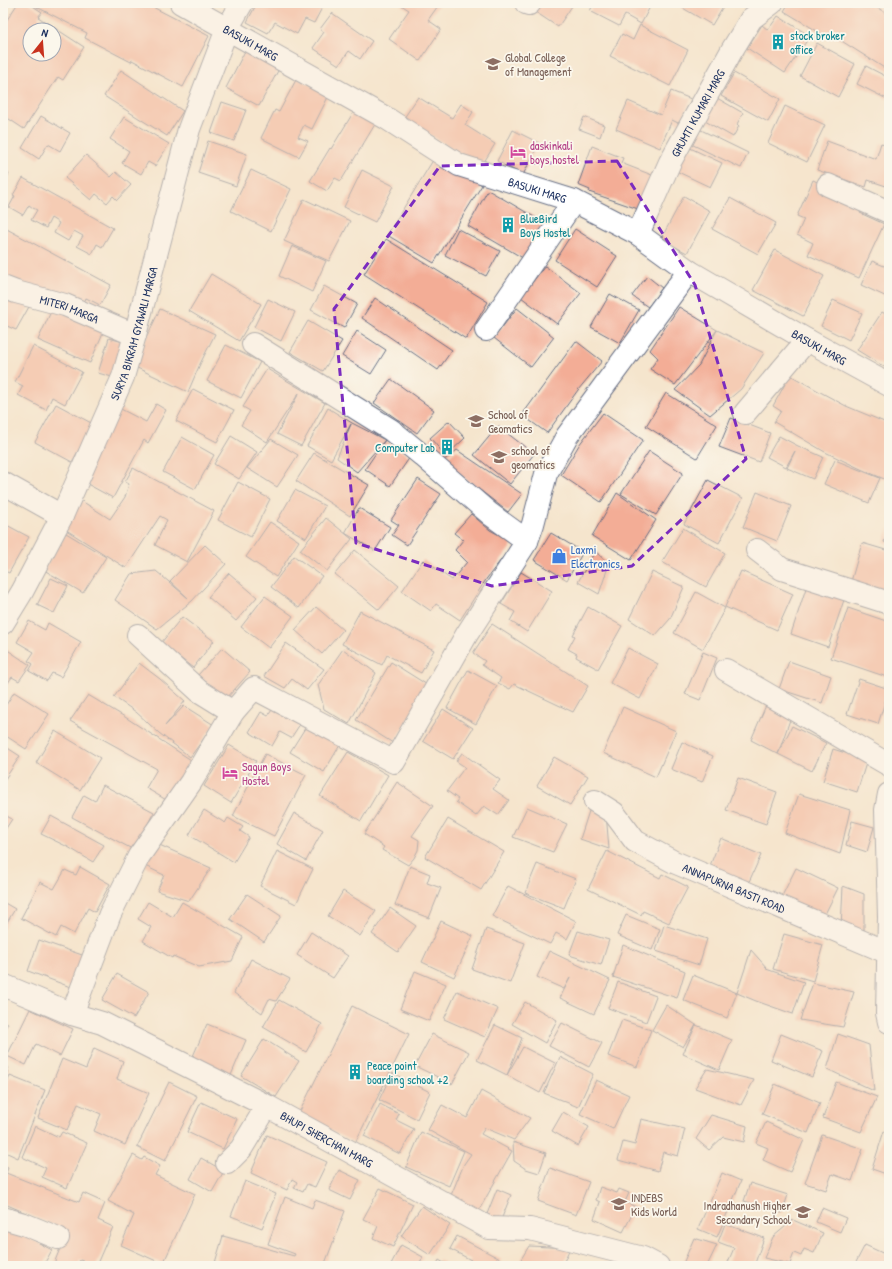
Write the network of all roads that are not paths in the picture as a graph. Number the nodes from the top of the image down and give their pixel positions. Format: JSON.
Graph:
{"nodes":[{"id":1,"x":181,"y":3,"type":"edge"},
{"id":2,"x":242,"y":3,"type":"edge"},
{"id":3,"x":526,"y":3,"type":"edge"},
{"id":4,"x":530,"y":3,"type":"edge"},
{"id":5,"x":764,"y":5,"type":"edge"},
{"id":6,"x":227,"y":29,"type":"junction"},
{"id":7,"x":828,"y":184,"type":"dead end"},
{"id":8,"x":574,"y":201,"type":"junction"},
{"id":9,"x":889,"y":212,"type":"edge"},
{"id":10,"x":638,"y":234,"type":"junction"},
{"id":11,"x":688,"y":271,"type":"junction"},
{"id":12,"x":3,"y":287,"type":"edge"},
{"id":13,"x":486,"y":330,"type":"dead end"},
{"id":14,"x":135,"y":335,"type":"junction"},
{"id":15,"x":806,"y":340,"type":"junction"},
{"id":16,"x":253,"y":344,"type":"dead end"},
{"id":17,"x":889,"y":385,"type":"edge"},
{"id":18,"x":745,"y":413,"type":"dead end"},
{"id":19,"x":3,"y":483,"type":"edge"},
{"id":20,"x":62,"y":516,"type":"junction"},
{"id":21,"x":527,"y":541,"type":"junction"},
{"id":22,"x":756,"y":550,"type":"dead end"},
{"id":23,"x":889,"y":603,"type":"edge"},
{"id":24,"x":3,"y":623,"type":"edge"},
{"id":25,"x":138,"y":635,"type":"dead end"},
{"id":26,"x":726,"y":670,"type":"dead end"},
{"id":27,"x":233,"y":712,"type":"junction"},
{"id":28,"x":889,"y":765,"type":"edge"},
{"id":29,"x":889,"y":794,"type":"edge"},
{"id":30,"x":595,"y":800,"type":"dead end"},
{"id":31,"x":889,"y":917,"type":"edge"},
{"id":32,"x":889,"y":953,"type":"edge"},
{"id":33,"x":3,"y":985,"type":"edge"},
{"id":34,"x":72,"y":1014,"type":"junction"},
{"id":35,"x":889,"y":1022,"type":"edge"},
{"id":36,"x":267,"y":1106,"type":"junction"},
{"id":37,"x":227,"y":1162,"type":"dead end"},
{"id":38,"x":3,"y":1218,"type":"edge"},
{"id":39,"x":58,"y":1238,"type":"dead end"},
{"id":40,"x":658,"y":1266,"type":"edge"}],
"edges":[{"from":1,"to":6,"type":"street","name":"BASUKI MARG"},
{"from":2,"to":6,"type":"street","name":"SURYA BIKRAM GYAWALI MARGA"},
{"from":3,"to":4,"type":"street"},
{"from":5,"to":10,"type":"street","name":"GHUMTI KUMARI MARG"},
{"from":6,"to":8,"type":"street","name":"BASUKI MARG"},
{"from":6,"to":14,"type":"street","name":"SURYA BIKRAM GYAWALI MARGA"},
{"from":7,"to":9,"type":"street"},
{"from":8,"to":10,"type":"street","name":"BASUKI MARG"},
{"from":8,"to":13,"type":"street"},
{"from":10,"to":11,"type":"street","name":"BASUKI MARG"},
{"from":11,"to":15,"type":"street","name":"BASUKI MARG"},
{"from":11,"to":21,"type":"street"},
{"from":12,"to":14,"type":"street","name":"MITERI MARGA"},
{"from":14,"to":20,"type":"street","name":"SURYA BIKRAM GYAWALI MARGA"},
{"from":15,"to":17,"type":"street","name":"BASUKI MARG"},
{"from":15,"to":18,"type":"street"},
{"from":16,"to":21,"type":"street"},
{"from":19,"to":20,"type":"street"},
{"from":20,"to":24,"type":"street","name":"SURYA BIKRAM GYAWALI MARGA"},
{"from":21,"to":27,"type":"street"},
{"from":22,"to":23,"type":"street"},
{"from":25,"to":27,"type":"street"},
{"from":26,"to":28,"type":"street"},
{"from":27,"to":34,"type":"street"},
{"from":29,"to":31,"type":"street"},
{"from":30,"to":32,"type":"street","name":"ANNAPURNA BASTI ROAD"},
{"from":31,"to":32,"type":"street"},
{"from":32,"to":35,"type":"street"},
{"from":33,"to":34,"type":"street","name":"BHUPI SHERCHAN MARG"},
{"from":34,"to":36,"type":"street","name":"BHUPI SHERCHAN MARG"},
{"from":36,"to":37,"type":"street"},
{"from":36,"to":40,"type":"street","name":"BHUPI SHERCHAN MARG"},
{"from":38,"to":39,"type":"street"}]}
